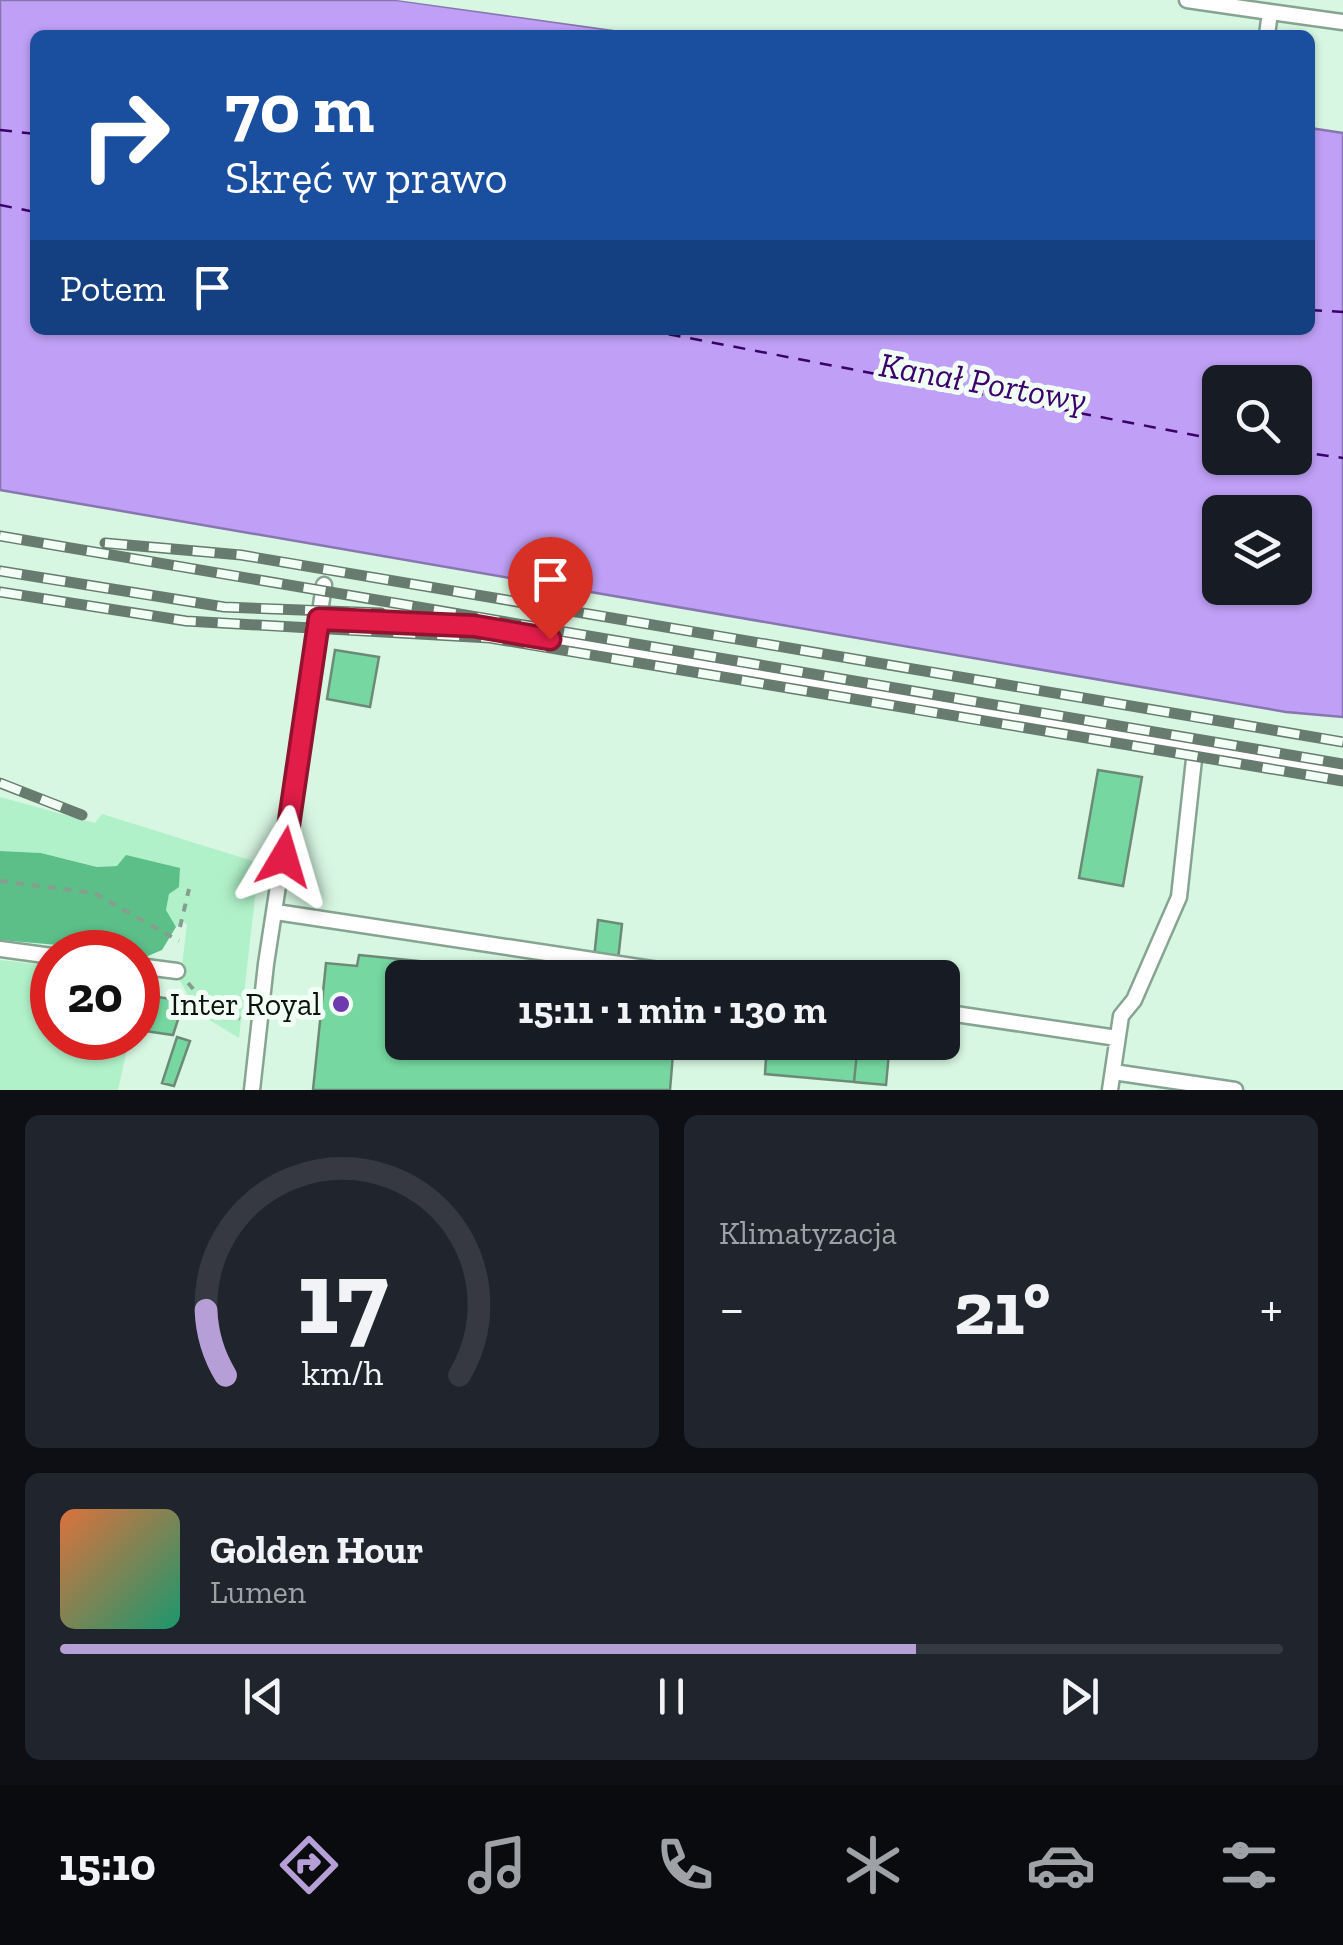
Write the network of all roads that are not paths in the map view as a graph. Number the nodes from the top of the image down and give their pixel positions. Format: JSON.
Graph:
{"nodes":[{"id":1,"x":1187,"y":0,"type":"edge"},
{"id":2,"x":1270,"y":12,"type":"junction"},
{"id":3,"x":1343,"y":22,"type":"edge"},
{"id":4,"x":1268,"y":30,"type":"edge"},
{"id":5,"x":324,"y":585,"type":"dead end"},
{"id":6,"x":319,"y":619,"type":"junction"},
{"id":7,"x":1195,"y":750,"type":"junction"},
{"id":8,"x":1343,"y":772,"type":"edge"},
{"id":9,"x":276,"y":912,"type":"junction"},
{"id":10,"x":0,"y":949,"type":"edge"},
{"id":11,"x":30,"y":953,"type":"edge"},
{"id":12,"x":592,"y":960,"type":"edge"},
{"id":13,"x":160,"y":969,"type":"edge"},
{"id":14,"x":176,"y":971,"type":"road end"},
{"id":15,"x":960,"y":1015,"type":"edge"},
{"id":16,"x":1117,"y":1038,"type":"junction"},
{"id":17,"x":1113,"y":1072,"type":"junction"},
{"id":18,"x":252,"y":1090,"type":"edge"},
{"id":19,"x":1110,"y":1090,"type":"edge"},
{"id":20,"x":1235,"y":1090,"type":"edge"}],
"edges":[{"from":1,"to":2,"type":"lane"},
{"from":2,"to":3,"type":"lane"},
{"from":2,"to":4,"type":"lane"},
{"from":5,"to":6,"type":"lane"},
{"from":6,"to":7,"type":"lane"},
{"from":6,"to":9,"type":"lane"},
{"from":7,"to":8,"type":"lane"},
{"from":7,"to":16,"type":"lane"},
{"from":9,"to":12,"type":"lane"},
{"from":9,"to":18,"type":"lane"},
{"from":10,"to":11,"type":"lane"},
{"from":13,"to":14,"type":"lane"},
{"from":15,"to":16,"type":"lane"},
{"from":16,"to":17,"type":"lane"},
{"from":17,"to":19,"type":"lane"},
{"from":17,"to":20,"type":"lane"}]}
